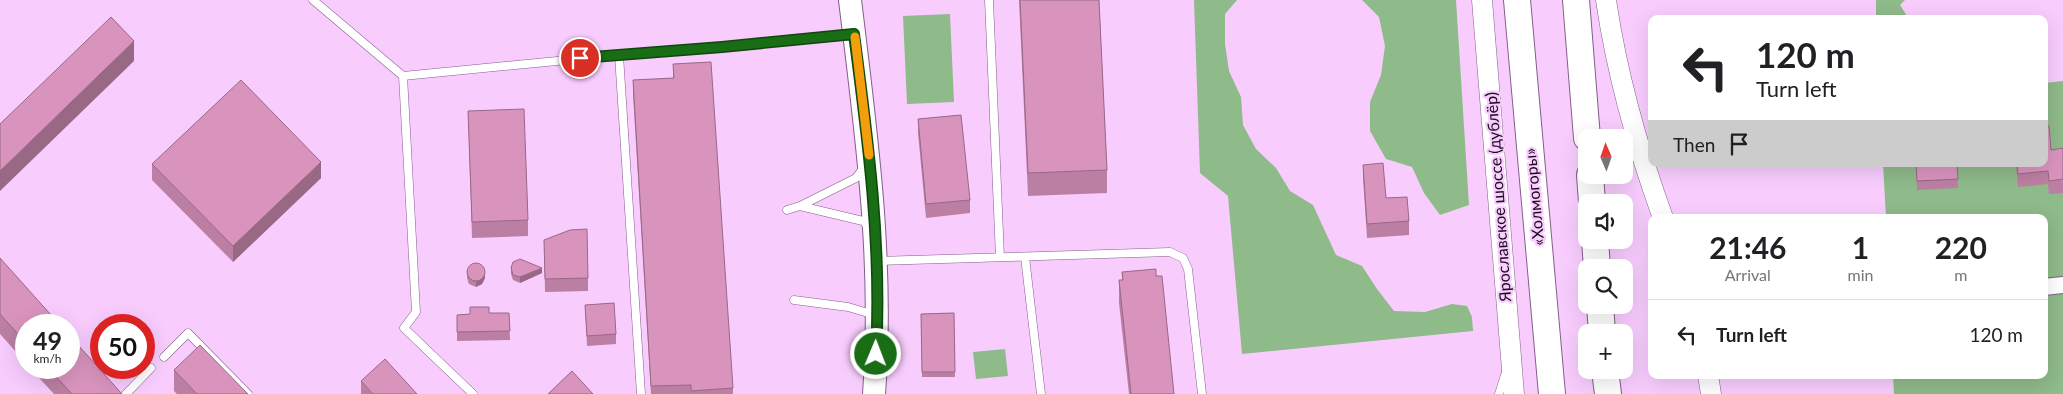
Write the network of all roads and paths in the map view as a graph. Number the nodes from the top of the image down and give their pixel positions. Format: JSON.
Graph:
{"nodes":[{"id":1,"x":313,"y":0,"type":"edge"},
{"id":2,"x":850,"y":0,"type":"edge"},
{"id":3,"x":989,"y":0,"type":"edge"},
{"id":4,"x":1482,"y":0,"type":"edge"},
{"id":5,"x":1517,"y":0,"type":"edge"},
{"id":6,"x":1576,"y":0,"type":"edge"},
{"id":7,"x":1606,"y":0,"type":"edge"},
{"id":8,"x":854,"y":34,"type":"junction"},
{"id":9,"x":619,"y":55,"type":"junction"},
{"id":10,"x":402,"y":76,"type":"junction"},
{"id":11,"x":1586,"y":129,"type":"edge"},
{"id":12,"x":870,"y":159,"type":"junction"},
{"id":13,"x":800,"y":206,"type":"junction"},
{"id":14,"x":787,"y":210,"type":"dead end"},
{"id":15,"x":1662,"y":214,"type":"edge"},
{"id":16,"x":876,"y":235,"type":"junction"},
{"id":17,"x":1025,"y":256,"type":"junction"},
{"id":18,"x":1000,"y":257,"type":"junction"},
{"id":19,"x":877,"y":261,"type":"junction"},
{"id":20,"x":2063,"y":285,"type":"edge"},
{"id":21,"x":2048,"y":287,"type":"edge"},
{"id":22,"x":794,"y":300,"type":"dead end"},
{"id":23,"x":1507,"y":313,"type":"junction"},
{"id":24,"x":876,"y":316,"type":"junction"},
{"id":25,"x":164,"y":357,"type":"dead end"},
{"id":26,"x":140,"y":379,"type":"edge"},
{"id":27,"x":1606,"y":379,"type":"edge"},
{"id":28,"x":1709,"y":379,"type":"edge"},
{"id":29,"x":115,"y":387,"type":"edge"},
{"id":30,"x":122,"y":394,"type":"edge"},
{"id":31,"x":126,"y":394,"type":"edge"},
{"id":32,"x":248,"y":394,"type":"edge"},
{"id":33,"x":473,"y":394,"type":"edge"},
{"id":34,"x":641,"y":394,"type":"edge"},
{"id":35,"x":874,"y":394,"type":"edge"},
{"id":36,"x":1041,"y":394,"type":"edge"},
{"id":37,"x":1202,"y":394,"type":"edge"},
{"id":38,"x":1499,"y":394,"type":"edge"},
{"id":39,"x":1514,"y":394,"type":"edge"},
{"id":40,"x":1552,"y":394,"type":"edge"},
{"id":41,"x":1608,"y":394,"type":"edge"},
{"id":42,"x":1711,"y":394,"type":"edge"}],
"edges":[{"from":1,"to":10,"type":"lane"},
{"from":2,"to":8,"type":"main road"},
{"from":3,"to":18,"type":"lane"},
{"from":4,"to":23,"type":"street","name":"Ярославское шоссе (дублёр)"},
{"from":5,"to":40,"type":"highway","name":"«Холмогоры»"},
{"from":6,"to":11,"type":"highway"},
{"from":7,"to":15,"type":"street"},
{"from":8,"to":9,"type":"lane"},
{"from":8,"to":12,"type":"main road"},
{"from":9,"to":10,"type":"lane"},
{"from":9,"to":34,"type":"lane"},
{"from":10,"to":33,"type":"lane"},
{"from":12,"to":13,"type":"lane"},
{"from":12,"to":16,"type":"main road"},
{"from":13,"to":14,"type":"lane"},
{"from":13,"to":16,"type":"lane"},
{"from":16,"to":19,"type":"main road"},
{"from":17,"to":18,"type":"lane"},
{"from":17,"to":36,"type":"lane"},
{"from":17,"to":37,"type":"lane"},
{"from":18,"to":19,"type":"lane"},
{"from":19,"to":24,"type":"main road"},
{"from":20,"to":21,"type":"street"},
{"from":22,"to":24,"type":"lane"},
{"from":23,"to":38,"type":"lane"},
{"from":23,"to":39,"type":"street","name":"Ярославское шоссе (дублёр)"},
{"from":24,"to":35,"type":"main road"},
{"from":25,"to":32,"type":"lane"},
{"from":26,"to":31,"type":"lane"},
{"from":27,"to":41,"type":"highway"},
{"from":28,"to":42,"type":"street"},
{"from":29,"to":30,"type":"lane"}]}
